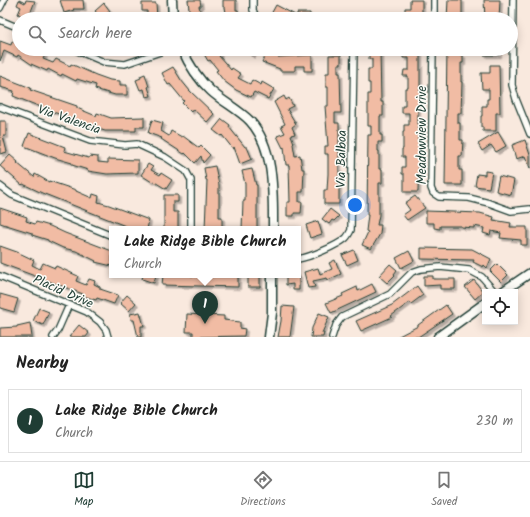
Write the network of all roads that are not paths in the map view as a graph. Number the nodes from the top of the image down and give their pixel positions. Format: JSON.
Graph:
{"nodes":[{"id":1,"x":4,"y":0,"type":"edge"},
{"id":2,"x":172,"y":0,"type":"edge"},
{"id":3,"x":253,"y":0,"type":"edge"},
{"id":4,"x":434,"y":0,"type":"edge"},
{"id":5,"x":513,"y":0,"type":"edge"},
{"id":6,"x":0,"y":8,"type":"edge"},
{"id":7,"x":173,"y":12,"type":"edge"},
{"id":8,"x":254,"y":12,"type":"edge"},
{"id":9,"x":434,"y":12,"type":"edge"},
{"id":10,"x":513,"y":12,"type":"edge"},
{"id":11,"x":0,"y":20,"type":"edge"},
{"id":12,"x":12,"y":25,"type":"edge"},
{"id":13,"x":90,"y":56,"type":"edge"},
{"id":14,"x":148,"y":56,"type":"edge"},
{"id":15,"x":186,"y":56,"type":"edge"},
{"id":16,"x":354,"y":56,"type":"edge"},
{"id":17,"x":433,"y":56,"type":"edge"},
{"id":18,"x":512,"y":56,"type":"edge"},
{"id":19,"x":0,"y":107,"type":"edge"},
{"id":20,"x":530,"y":134,"type":"edge"},
{"id":21,"x":0,"y":186,"type":"edge"},
{"id":22,"x":530,"y":209,"type":"edge"},
{"id":23,"x":191,"y":226,"type":"edge"},
{"id":24,"x":273,"y":226,"type":"edge"},
{"id":25,"x":109,"y":235,"type":"edge"},
{"id":26,"x":301,"y":258,"type":"edge"},
{"id":27,"x":530,"y":273,"type":"edge"},
{"id":28,"x":0,"y":276,"type":"edge"},
{"id":29,"x":272,"y":278,"type":"edge"},
{"id":30,"x":492,"y":289,"type":"edge"},
{"id":31,"x":506,"y":289,"type":"edge"},
{"id":32,"x":69,"y":305,"type":"junction"},
{"id":33,"x":482,"y":305,"type":"edge"},
{"id":34,"x":53,"y":337,"type":"edge"},
{"id":35,"x":108,"y":337,"type":"edge"},
{"id":36,"x":269,"y":337,"type":"edge"},
{"id":37,"x":332,"y":337,"type":"edge"},
{"id":38,"x":438,"y":337,"type":"edge"}],
"edges":[{"from":1,"to":6,"type":"street"},
{"from":2,"to":7,"type":"street"},
{"from":3,"to":8,"type":"street"},
{"from":4,"to":9,"type":"street"},
{"from":5,"to":10,"type":"street"},
{"from":11,"to":12,"type":"street"},
{"from":13,"to":14,"type":"street"},
{"from":15,"to":24,"type":"street"},
{"from":16,"to":26,"type":"street","name":"Via Balboa"},
{"from":17,"to":22,"type":"street","name":"Meadowview Drive"},
{"from":18,"to":20,"type":"street"},
{"from":19,"to":23,"type":"street","name":"Via Valencia"},
{"from":21,"to":25,"type":"street"},
{"from":27,"to":31,"type":"street"},
{"from":28,"to":32,"type":"street","name":"Placid Drive"},
{"from":29,"to":36,"type":"street"},
{"from":30,"to":37,"type":"street"},
{"from":32,"to":34,"type":"street"},
{"from":32,"to":35,"type":"street","name":"Placid Drive"},
{"from":33,"to":38,"type":"street"}]}
